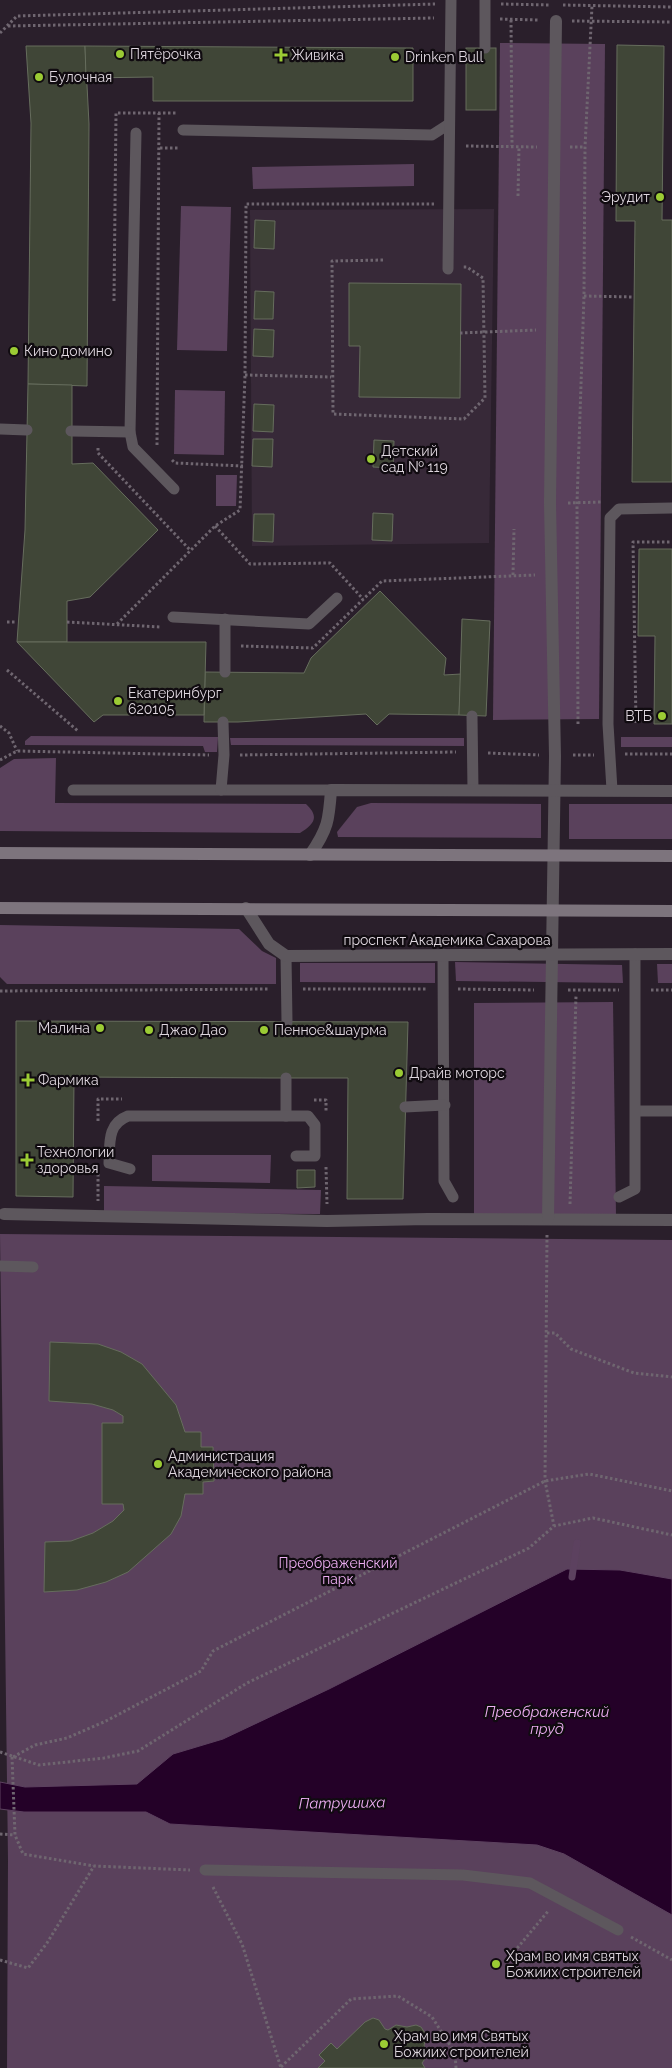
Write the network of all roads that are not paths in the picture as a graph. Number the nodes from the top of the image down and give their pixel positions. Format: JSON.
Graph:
{"nodes":[{"id":1,"x":451,"y":2,"type":"edge"},
{"id":2,"x":484,"y":2,"type":"edge"},
{"id":3,"x":556,"y":21,"type":"road end"},
{"id":4,"x":485,"y":48,"type":"dead end"},
{"id":5,"x":449,"y":124,"type":"junction"},
{"id":6,"x":183,"y":130,"type":"dead end"},
{"id":7,"x":136,"y":133,"type":"dead end"},
{"id":8,"x":448,"y":269,"type":"road end"},
{"id":9,"x":0,"y":429,"type":"edge"},
{"id":10,"x":27,"y":430,"type":"dead end"},
{"id":11,"x":71,"y":430,"type":"dead end"},
{"id":12,"x":130,"y":432,"type":"junction"},
{"id":13,"x":174,"y":489,"type":"dead end"},
{"id":14,"x":672,"y":508,"type":"edge"},
{"id":15,"x":337,"y":598,"type":"dead end"},
{"id":16,"x":173,"y":617,"type":"dead end"},
{"id":17,"x":225,"y":619,"type":"junction"},
{"id":18,"x":225,"y":672,"type":"dead end"},
{"id":19,"x":472,"y":716,"type":"dead end"},
{"id":20,"x":223,"y":722,"type":"dead end"},
{"id":21,"x":73,"y":790,"type":"dead end"},
{"id":22,"x":220,"y":790,"type":"junction"},
{"id":23,"x":332,"y":790,"type":"junction"},
{"id":24,"x":473,"y":790,"type":"junction"},
{"id":25,"x":554,"y":790,"type":"junction"},
{"id":26,"x":612,"y":790,"type":"junction"},
{"id":27,"x":672,"y":791,"type":"edge"},
{"id":28,"x":0,"y":853,"type":"edge"},
{"id":29,"x":552,"y":854,"type":"junction"},
{"id":30,"x":310,"y":855,"type":"junction"},
{"id":31,"x":672,"y":856,"type":"edge"},
{"id":32,"x":0,"y":908,"type":"edge"},
{"id":33,"x":246,"y":908,"type":"junction"},
{"id":34,"x":552,"y":910,"type":"junction"},
{"id":35,"x":672,"y":910,"type":"edge"},
{"id":36,"x":443,"y":954,"type":"junction"},
{"id":37,"x":635,"y":954,"type":"junction"},
{"id":38,"x":672,"y":954,"type":"edge"},
{"id":39,"x":552,"y":955,"type":"junction"},
{"id":40,"x":286,"y":956,"type":"junction"},
{"id":41,"x":287,"y":1022,"type":"dead end"},
{"id":42,"x":286,"y":1078,"type":"dead end"},
{"id":43,"x":445,"y":1105,"type":"junction"},
{"id":44,"x":405,"y":1107,"type":"dead end"},
{"id":45,"x":636,"y":1111,"type":"junction"},
{"id":46,"x":672,"y":1111,"type":"edge"},
{"id":47,"x":286,"y":1116,"type":"junction"},
{"id":48,"x":296,"y":1156,"type":"dead end"},
{"id":49,"x":130,"y":1169,"type":"dead end"},
{"id":50,"x":453,"y":1197,"type":"dead end"},
{"id":51,"x":619,"y":1197,"type":"dead end"},
{"id":52,"x":4,"y":1214,"type":"dead end"},
{"id":53,"x":548,"y":1219,"type":"junction"},
{"id":54,"x":672,"y":1220,"type":"edge"},
{"id":55,"x":0,"y":1266,"type":"edge"},
{"id":56,"x":34,"y":1267,"type":"dead end"},
{"id":57,"x":205,"y":1870,"type":"road end"},
{"id":58,"x":618,"y":1930,"type":"road end"}],
"edges":[{"from":1,"to":5,"type":"lane"},
{"from":2,"to":4,"type":"lane"},
{"from":3,"to":25,"type":"street"},
{"from":5,"to":6,"type":"lane"},
{"from":5,"to":8,"type":"lane"},
{"from":7,"to":12,"type":"lane"},
{"from":9,"to":10,"type":"lane"},
{"from":11,"to":12,"type":"lane"},
{"from":12,"to":13,"type":"lane"},
{"from":14,"to":26,"type":"lane"},
{"from":15,"to":17,"type":"lane"},
{"from":16,"to":17,"type":"lane"},
{"from":17,"to":18,"type":"lane"},
{"from":19,"to":24,"type":"lane"},
{"from":20,"to":22,"type":"lane"},
{"from":21,"to":22,"type":"lane"},
{"from":22,"to":23,"type":"lane"},
{"from":23,"to":24,"type":"street"},
{"from":23,"to":30,"type":"street"},
{"from":24,"to":25,"type":"street"},
{"from":25,"to":26,"type":"street"},
{"from":25,"to":29,"type":"street"},
{"from":26,"to":27,"type":"street"},
{"from":28,"to":30,"type":"main road"},
{"from":29,"to":30,"type":"main road"},
{"from":29,"to":31,"type":"main road"},
{"from":29,"to":34,"type":"street"},
{"from":32,"to":33,"type":"main road"},
{"from":33,"to":34,"type":"main road"},
{"from":33,"to":40,"type":"street"},
{"from":34,"to":35,"type":"main road"},
{"from":34,"to":39,"type":"street"},
{"from":36,"to":39,"type":"street","name":"проспект Академика Сахарова"},
{"from":36,"to":40,"type":"street","name":"проспект Академика Сахарова"},
{"from":36,"to":43,"type":"lane"},
{"from":37,"to":38,"type":"street","name":"проспект Академика Сахарова"},
{"from":37,"to":39,"type":"street","name":"проспект Академика Сахарова"},
{"from":37,"to":45,"type":"lane"},
{"from":39,"to":53,"type":"street"},
{"from":40,"to":41,"type":"lane"},
{"from":42,"to":47,"type":"lane"},
{"from":43,"to":44,"type":"lane"},
{"from":43,"to":50,"type":"lane"},
{"from":45,"to":46,"type":"lane"},
{"from":45,"to":51,"type":"lane"},
{"from":47,"to":48,"type":"lane"},
{"from":47,"to":49,"type":"lane"},
{"from":52,"to":53,"type":"street"},
{"from":53,"to":54,"type":"street"},
{"from":55,"to":56,"type":"lane"},
{"from":57,"to":58,"type":"lane"}]}
